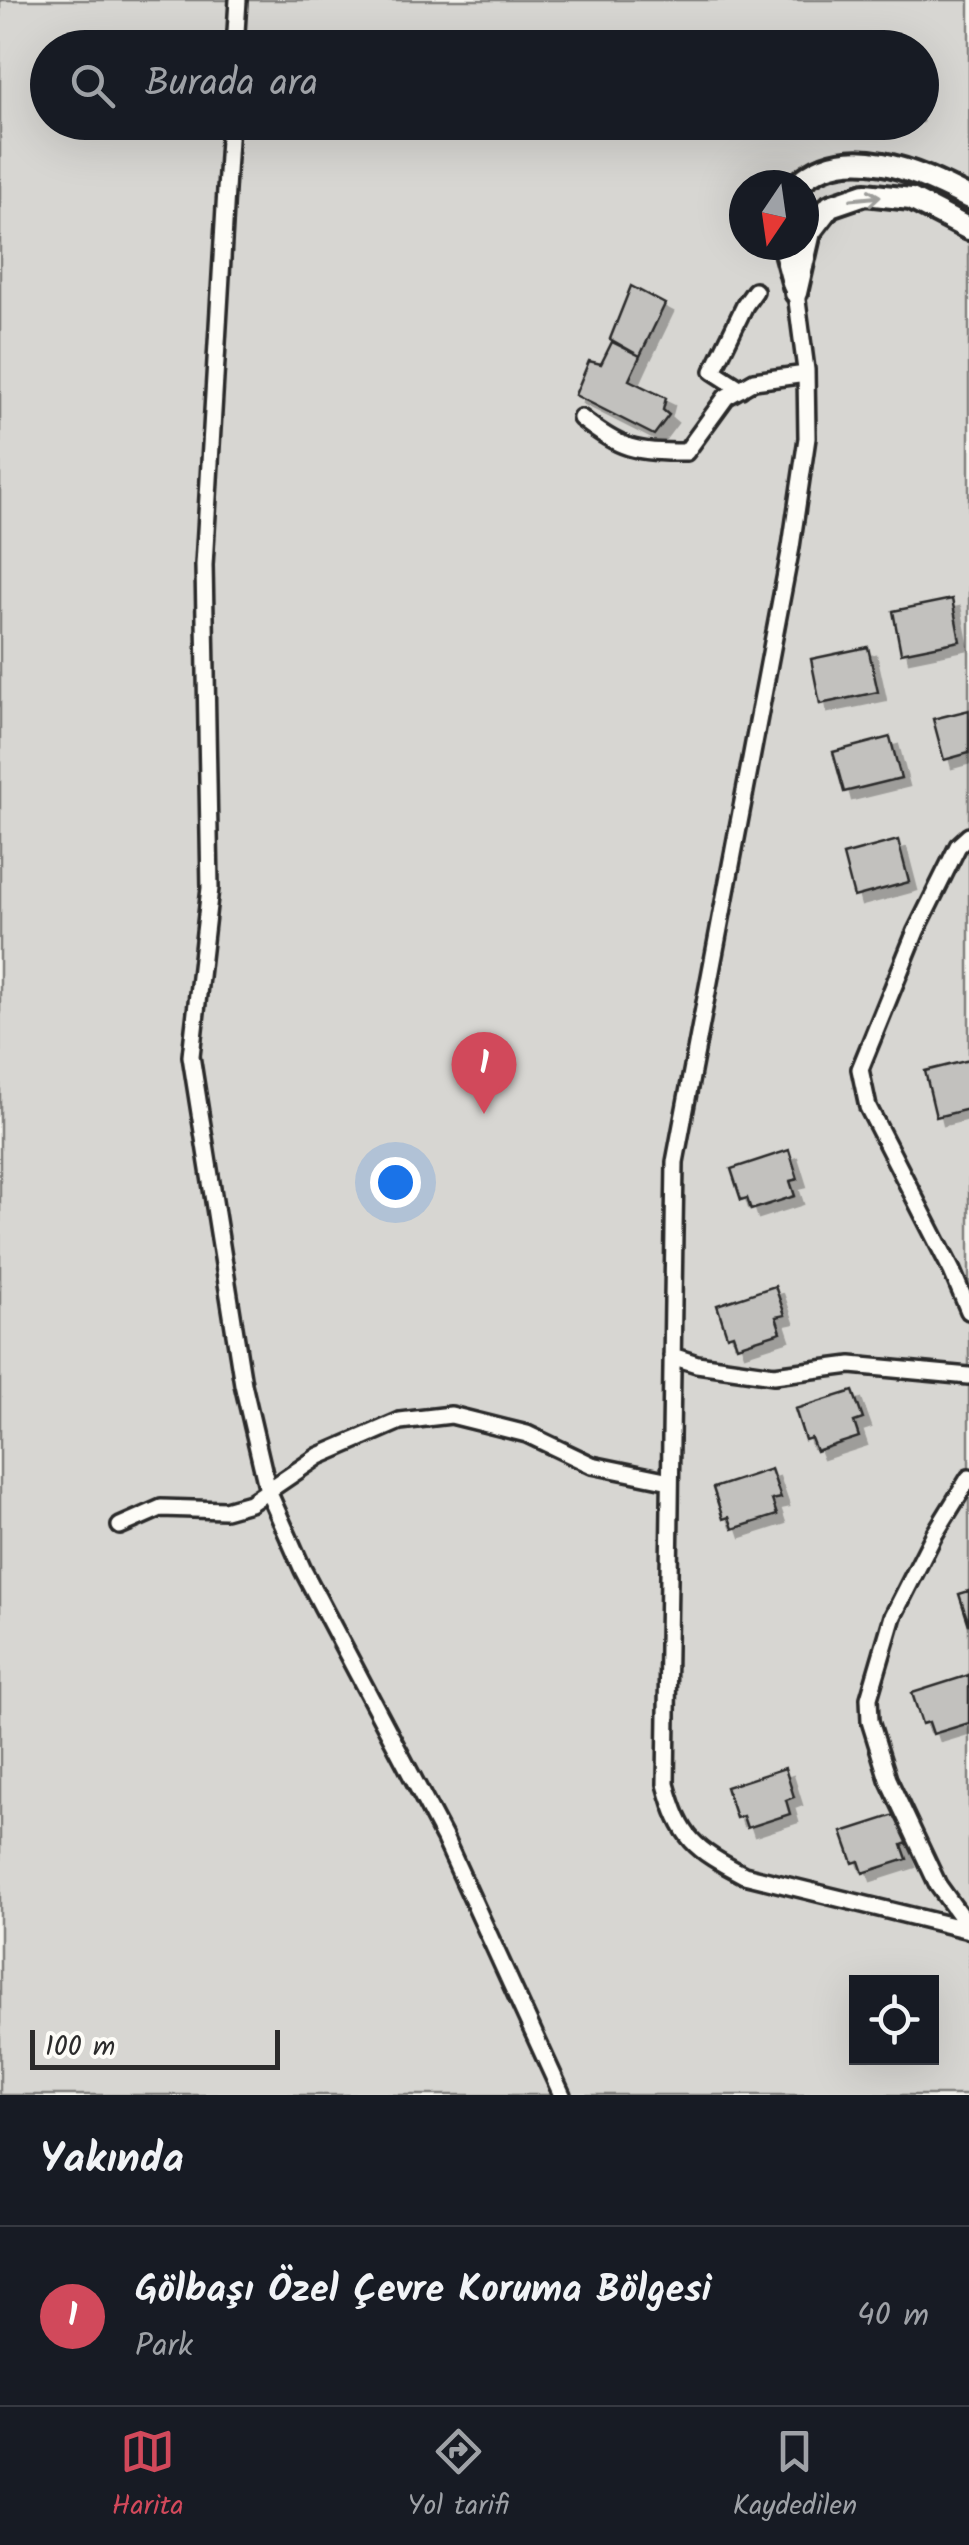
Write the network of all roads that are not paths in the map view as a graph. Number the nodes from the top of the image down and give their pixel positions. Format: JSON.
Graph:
{"nodes":[{"id":1,"x":238,"y":0,"type":"edge"},
{"id":2,"x":236,"y":30,"type":"edge"},
{"id":3,"x":229,"y":140,"type":"edge"},
{"id":4,"x":817,"y":170,"type":"edge"},
{"id":5,"x":969,"y":198,"type":"edge"},
{"id":6,"x":969,"y":229,"type":"edge"},
{"id":7,"x":788,"y":260,"type":"edge"},
{"id":8,"x":755,"y":291,"type":"dead end"},
{"id":9,"x":796,"y":292,"type":"junction"},
{"id":10,"x":806,"y":374,"type":"junction"},
{"id":11,"x":740,"y":389,"type":"junction"},
{"id":12,"x":581,"y":418,"type":"dead end"},
{"id":13,"x":969,"y":836,"type":"edge"},
{"id":14,"x":969,"y":1311,"type":"edge"},
{"id":15,"x":672,"y":1356,"type":"junction"},
{"id":16,"x":969,"y":1376,"type":"edge"},
{"id":17,"x":969,"y":1478,"type":"edge"},
{"id":18,"x":670,"y":1481,"type":"junction"},
{"id":19,"x":268,"y":1491,"type":"junction"},
{"id":20,"x":120,"y":1526,"type":"dead end"},
{"id":21,"x":969,"y":1929,"type":"edge"},
{"id":22,"x":562,"y":2095,"type":"edge"}],
"edges":[{"from":1,"to":2,"type":"street"},
{"from":3,"to":19,"type":"street"},
{"from":4,"to":5,"type":"street"},
{"from":9,"to":6,"type":"street","one_way":true},
{"from":7,"to":9,"type":"street"},
{"from":8,"to":11,"type":"street"},
{"from":9,"to":10,"type":"street"},
{"from":10,"to":11,"type":"street"},
{"from":10,"to":15,"type":"street"},
{"from":11,"to":12,"type":"street"},
{"from":13,"to":14,"type":"street"},
{"from":15,"to":16,"type":"street"},
{"from":15,"to":18,"type":"street"},
{"from":17,"to":21,"type":"street"},
{"from":18,"to":19,"type":"street"},
{"from":18,"to":21,"type":"street"},
{"from":19,"to":20,"type":"street"},
{"from":19,"to":22,"type":"street"}]}
